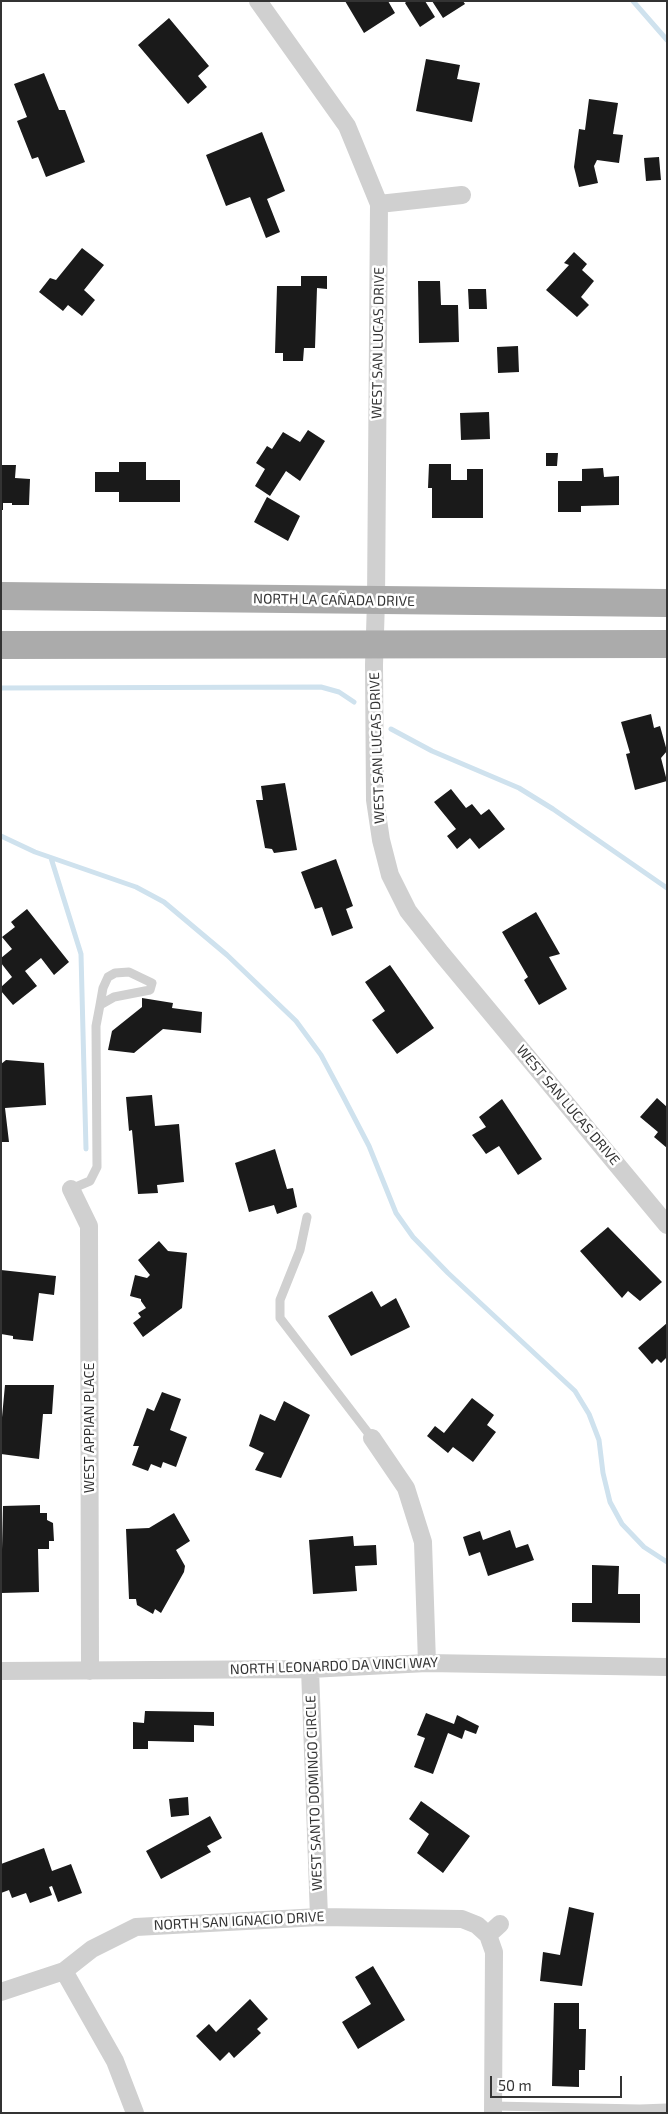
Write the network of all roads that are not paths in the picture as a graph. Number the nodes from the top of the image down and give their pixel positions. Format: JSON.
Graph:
{"nodes":[{"id":1,"x":258,"y":1,"type":"edge"},
{"id":2,"x":462,"y":195,"type":"dead end"},
{"id":3,"x":379,"y":204,"type":"junction"},
{"id":4,"x":1,"y":596,"type":"edge"},
{"id":5,"x":376,"y":601,"type":"junction"},
{"id":6,"x":667,"y":603,"type":"edge"},
{"id":7,"x":374,"y":643,"type":"junction"},
{"id":8,"x":667,"y":644,"type":"edge"},
{"id":9,"x":1,"y":645,"type":"edge"},
{"id":10,"x":100,"y":1005,"type":"junction"},
{"id":11,"x":70,"y":1189,"type":"joint"},
{"id":12,"x":307,"y":1217,"type":"dead end"},
{"id":13,"x":667,"y":1225,"type":"edge"},
{"id":14,"x":372,"y":1438,"type":"joint"},
{"id":15,"x":426,"y":1662,"type":"junction"},
{"id":16,"x":667,"y":1667,"type":"edge"},
{"id":17,"x":310,"y":1669,"type":"junction"},
{"id":18,"x":1,"y":1671,"type":"edge"},
{"id":19,"x":90,"y":1671,"type":"junction"},
{"id":20,"x":319,"y":1916,"type":"junction"},
{"id":21,"x":64,"y":1970,"type":"junction"},
{"id":22,"x":1,"y":1992,"type":"edge"},
{"id":23,"x":667,"y":2108,"type":"edge"},
{"id":24,"x":493,"y":2109,"type":"edge"},
{"id":25,"x":135,"y":2113,"type":"edge"}],
"edges":[{"from":1,"to":3,"type":"street","name":"WEST SAN LUCAS DRIVE"},
{"from":2,"to":3,"type":"street"},
{"from":3,"to":5,"type":"street","name":"WEST SAN LUCAS DRIVE"},
{"from":4,"to":5,"type":"main road","name":"NORTH LA CAÑADA DRIVE"},
{"from":5,"to":6,"type":"main road","name":"NORTH LA CAÑADA DRIVE"},
{"from":5,"to":7,"type":"street","name":"WEST SAN LUCAS DRIVE"},
{"from":7,"to":8,"type":"main road"},
{"from":7,"to":9,"type":"main road"},
{"from":7,"to":13,"type":"street","name":"WEST SAN LUCAS DRIVE"},
{"from":10,"to":10,"type":"lane"},
{"from":10,"to":11,"type":"lane"},
{"from":11,"to":19,"type":"street","name":"WEST APPIAN PLACE"},
{"from":12,"to":14,"type":"lane"},
{"from":14,"to":15,"type":"street"},
{"from":15,"to":16,"type":"street","name":"NORTH LEONARDO DA VINCI WAY"},
{"from":15,"to":17,"type":"street","name":"NORTH LEONARDO DA VINCI WAY"},
{"from":17,"to":19,"type":"street","name":"NORTH LEONARDO DA VINCI WAY"},
{"from":17,"to":20,"type":"street","name":"WEST SANTO DOMINGO CIRCLE"},
{"from":18,"to":19,"type":"street","name":"NORTH LEONARDO DA VINCI WAY"},
{"from":20,"to":21,"type":"street","name":"NORTH SAN IGNACIO DRIVE"},
{"from":20,"to":24,"type":"street","name":"NORTH SAN IGNACIO DRIVE"},
{"from":21,"to":22,"type":"street","name":"NORTH SAN IGNACIO DRIVE"},
{"from":21,"to":25,"type":"street"},
{"from":23,"to":24,"type":"lane"}]}
